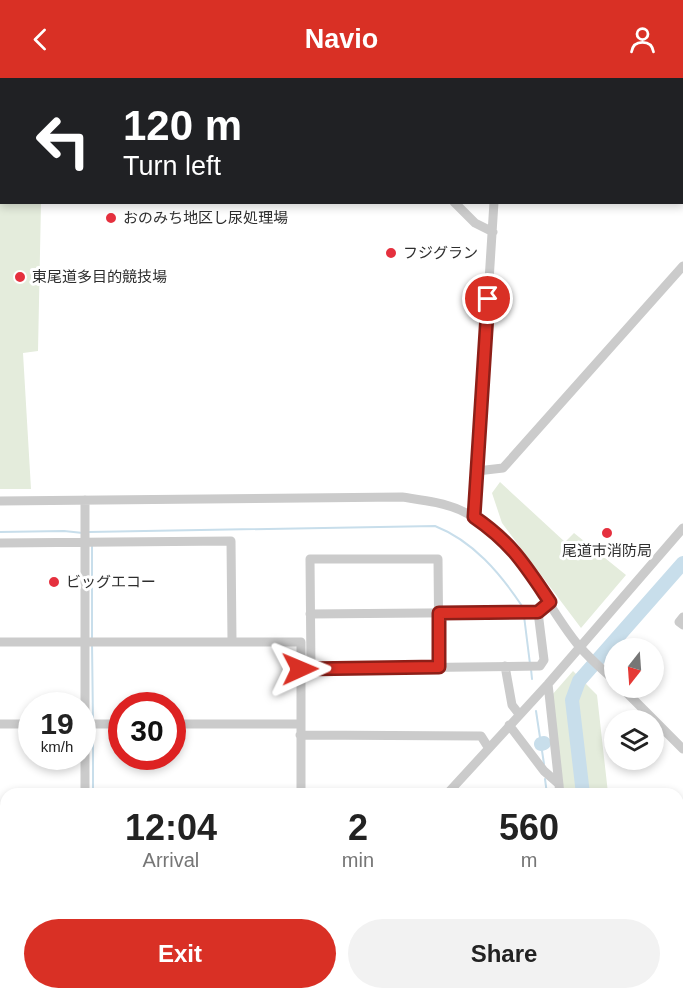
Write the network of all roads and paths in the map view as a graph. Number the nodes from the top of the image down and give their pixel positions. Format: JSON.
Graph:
{"nodes":[{"id":1,"x":456,"y":204,"type":"edge"},
{"id":2,"x":494,"y":204,"type":"edge"},
{"id":3,"x":493,"y":232,"type":"junction"},
{"id":4,"x":683,"y":266,"type":"edge"},
{"id":5,"x":477,"y":471,"type":"junction"},
{"id":6,"x":85,"y":500,"type":"junction"},
{"id":7,"x":0,"y":501,"type":"edge"},
{"id":8,"x":474,"y":517,"type":"junction"},
{"id":9,"x":683,"y":528,"type":"edge"},
{"id":10,"x":88,"y":538,"type":"junction"},
{"id":11,"x":0,"y":543,"type":"edge"},
{"id":12,"x":550,"y":602,"type":"junction"},
{"id":13,"x":538,"y":612,"type":"junction"},
{"id":14,"x":439,"y":613,"type":"junction"},
{"id":15,"x":310,"y":614,"type":"junction"},
{"id":16,"x":683,"y":617,"type":"edge"},
{"id":17,"x":683,"y":625,"type":"edge"},
{"id":18,"x":90,"y":641,"type":"junction"},
{"id":19,"x":232,"y":641,"type":"junction"},
{"id":20,"x":0,"y":642,"type":"edge"},
{"id":21,"x":583,"y":650,"type":"junction"},
{"id":22,"x":505,"y":666,"type":"junction"},
{"id":23,"x":439,"y":667,"type":"junction"},
{"id":24,"x":305,"y":669,"type":"junction"},
{"id":25,"x":604,"y":671,"type":"edge"},
{"id":26,"x":548,"y":684,"type":"junction"},
{"id":27,"x":89,"y":692,"type":"edge"},
{"id":28,"x":632,"y":698,"type":"edge"},
{"id":29,"x":644,"y":710,"type":"edge"},
{"id":30,"x":519,"y":714,"type":"junction"},
{"id":31,"x":0,"y":724,"type":"edge"},
{"id":32,"x":18,"y":724,"type":"edge"},
{"id":33,"x":186,"y":725,"type":"edge"},
{"id":34,"x":509,"y":725,"type":"junction"},
{"id":35,"x":300,"y":730,"type":"junction"},
{"id":36,"x":664,"y":730,"type":"edge"},
{"id":37,"x":488,"y":747,"type":"junction"},
{"id":38,"x":683,"y":749,"type":"edge"},
{"id":39,"x":86,"y":770,"type":"edge"},
{"id":40,"x":85,"y":788,"type":"edge"},
{"id":41,"x":301,"y":788,"type":"edge"},
{"id":42,"x":452,"y":788,"type":"edge"},
{"id":43,"x":559,"y":788,"type":"edge"},
{"id":44,"x":560,"y":788,"type":"edge"}],
"edges":[{"from":1,"to":3,"type":"street"},
{"from":2,"to":3,"type":"street"},
{"from":3,"to":5,"type":"street"},
{"from":4,"to":5,"type":"street"},
{"from":5,"to":8,"type":"street"},
{"from":6,"to":7,"type":"street"},
{"from":6,"to":8,"type":"street"},
{"from":6,"to":10,"type":"street"},
{"from":8,"to":12,"type":"street"},
{"from":9,"to":21,"type":"street"},
{"from":10,"to":11,"type":"street"},
{"from":10,"to":18,"type":"street"},
{"from":10,"to":19,"type":"street"},
{"from":12,"to":13,"type":"street"},
{"from":12,"to":21,"type":"street"},
{"from":13,"to":14,"type":"street"},
{"from":13,"to":22,"type":"street"},
{"from":14,"to":15,"type":"street"},
{"from":14,"to":15,"type":"street"},
{"from":14,"to":23,"type":"street"},
{"from":15,"to":24,"type":"street"},
{"from":16,"to":17,"type":"street"},
{"from":18,"to":19,"type":"street"},
{"from":18,"to":20,"type":"street"},
{"from":18,"to":27,"type":"street"},
{"from":19,"to":24,"type":"street"},
{"from":21,"to":25,"type":"street"},
{"from":21,"to":26,"type":"street"},
{"from":22,"to":23,"type":"street"},
{"from":22,"to":30,"type":"street"},
{"from":23,"to":24,"type":"street"},
{"from":24,"to":35,"type":"street"},
{"from":26,"to":30,"type":"street"},
{"from":26,"to":44,"type":"street"},
{"from":28,"to":29,"type":"street"},
{"from":30,"to":34,"type":"street"},
{"from":31,"to":32,"type":"street"},
{"from":33,"to":35,"type":"street"},
{"from":34,"to":37,"type":"street"},
{"from":34,"to":43,"type":"street"},
{"from":35,"to":37,"type":"street"},
{"from":35,"to":41,"type":"street"},
{"from":36,"to":38,"type":"street"},
{"from":37,"to":42,"type":"street"},
{"from":39,"to":40,"type":"street"}]}
